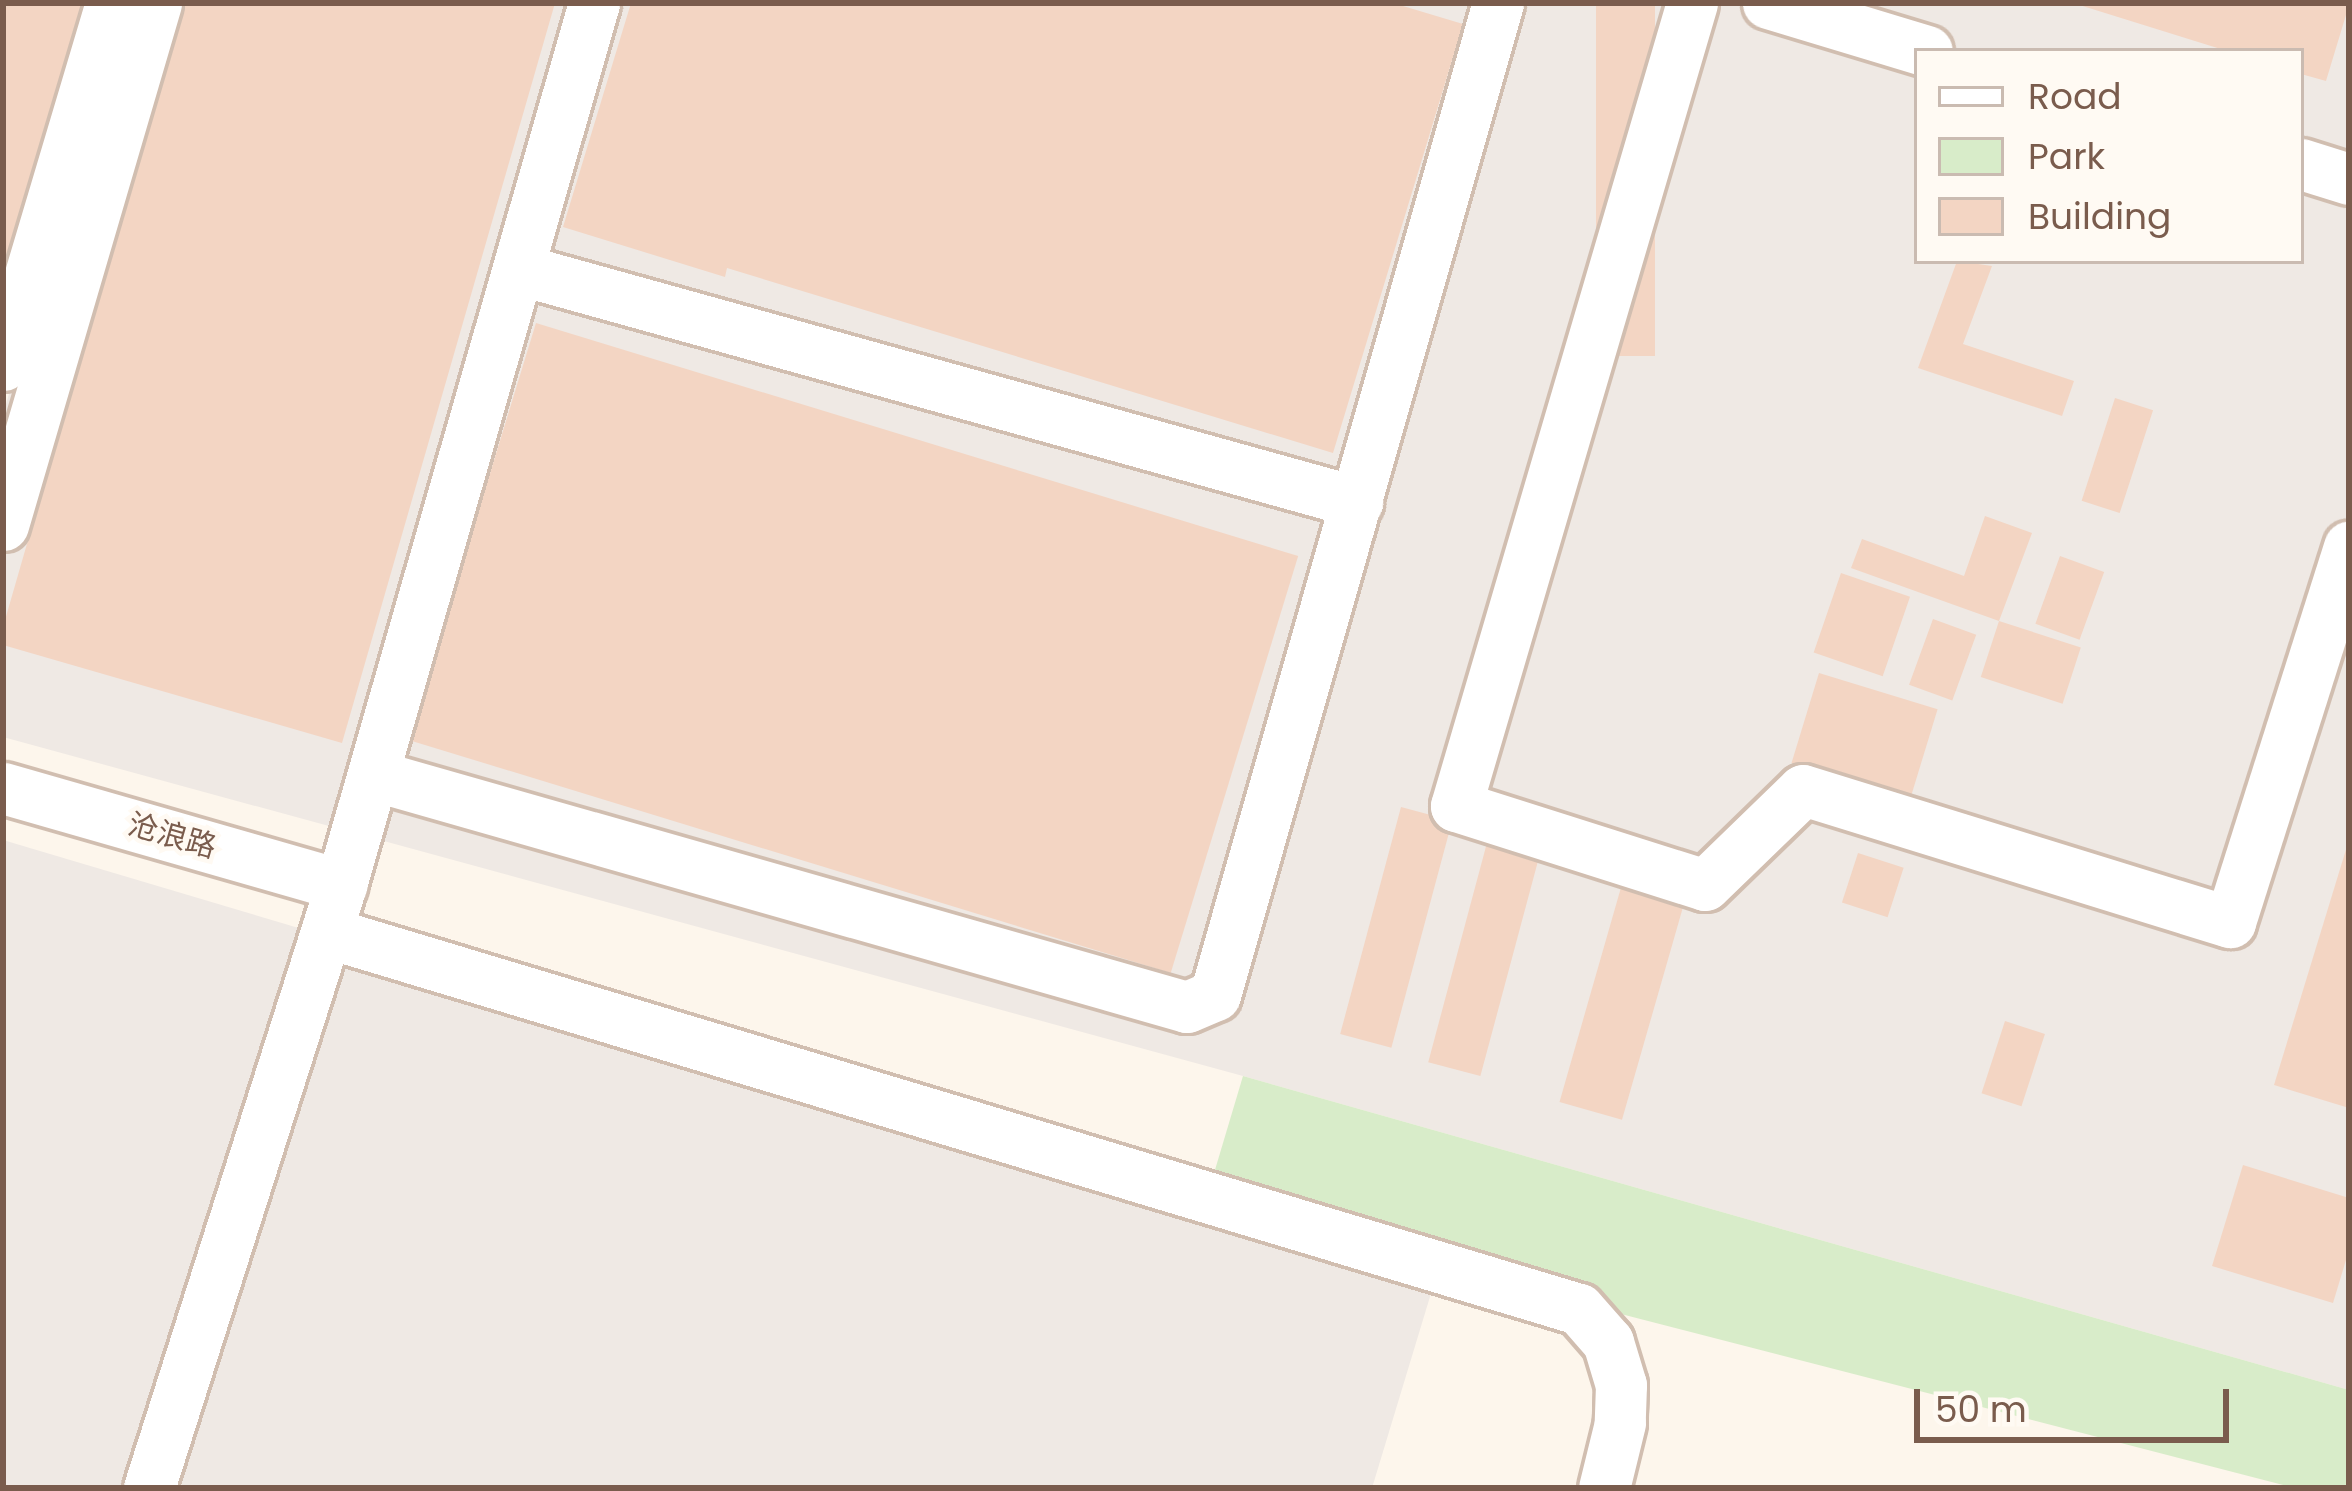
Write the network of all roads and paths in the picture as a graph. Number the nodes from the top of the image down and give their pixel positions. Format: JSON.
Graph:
{"nodes":[{"id":1,"x":110,"y":3,"type":"edge"},
{"id":2,"x":156,"y":3,"type":"edge"},
{"id":3,"x":594,"y":3,"type":"edge"},
{"id":4,"x":1498,"y":3,"type":"edge"},
{"id":5,"x":1692,"y":3,"type":"edge"},
{"id":6,"x":1768,"y":3,"type":"edge"},
{"id":7,"x":1917,"y":48,"type":"edge"},
{"id":8,"x":2304,"y":165,"type":"edge"},
{"id":9,"x":2349,"y":179,"type":"edge"},
{"id":10,"x":518,"y":269,"type":"junction"},
{"id":11,"x":3,"y":365,"type":"edge"},
{"id":12,"x":1357,"y":502,"type":"junction"},
{"id":13,"x":3,"y":525,"type":"edge"},
{"id":14,"x":2349,"y":546,"type":"edge"},
{"id":15,"x":373,"y":775,"type":"junction"},
{"id":16,"x":3,"y":788,"type":"edge"},
{"id":17,"x":334,"y":909,"type":"junction"},
{"id":18,"x":149,"y":1488,"type":"edge"},
{"id":19,"x":1604,"y":1488,"type":"edge"}],
"edges":[{"from":1,"to":11,"type":"street"},
{"from":2,"to":13,"type":"street"},
{"from":3,"to":10,"type":"street"},
{"from":4,"to":12,"type":"street"},
{"from":5,"to":14,"type":"street"},
{"from":6,"to":7,"type":"street"},
{"from":8,"to":9,"type":"street"},
{"from":10,"to":12,"type":"street"},
{"from":10,"to":15,"type":"street"},
{"from":12,"to":15,"type":"street"},
{"from":15,"to":17,"type":"street"},
{"from":16,"to":17,"type":"street","name":"沧浪路"},
{"from":17,"to":18,"type":"street"},
{"from":17,"to":19,"type":"street","name":"沧浪路"}]}
